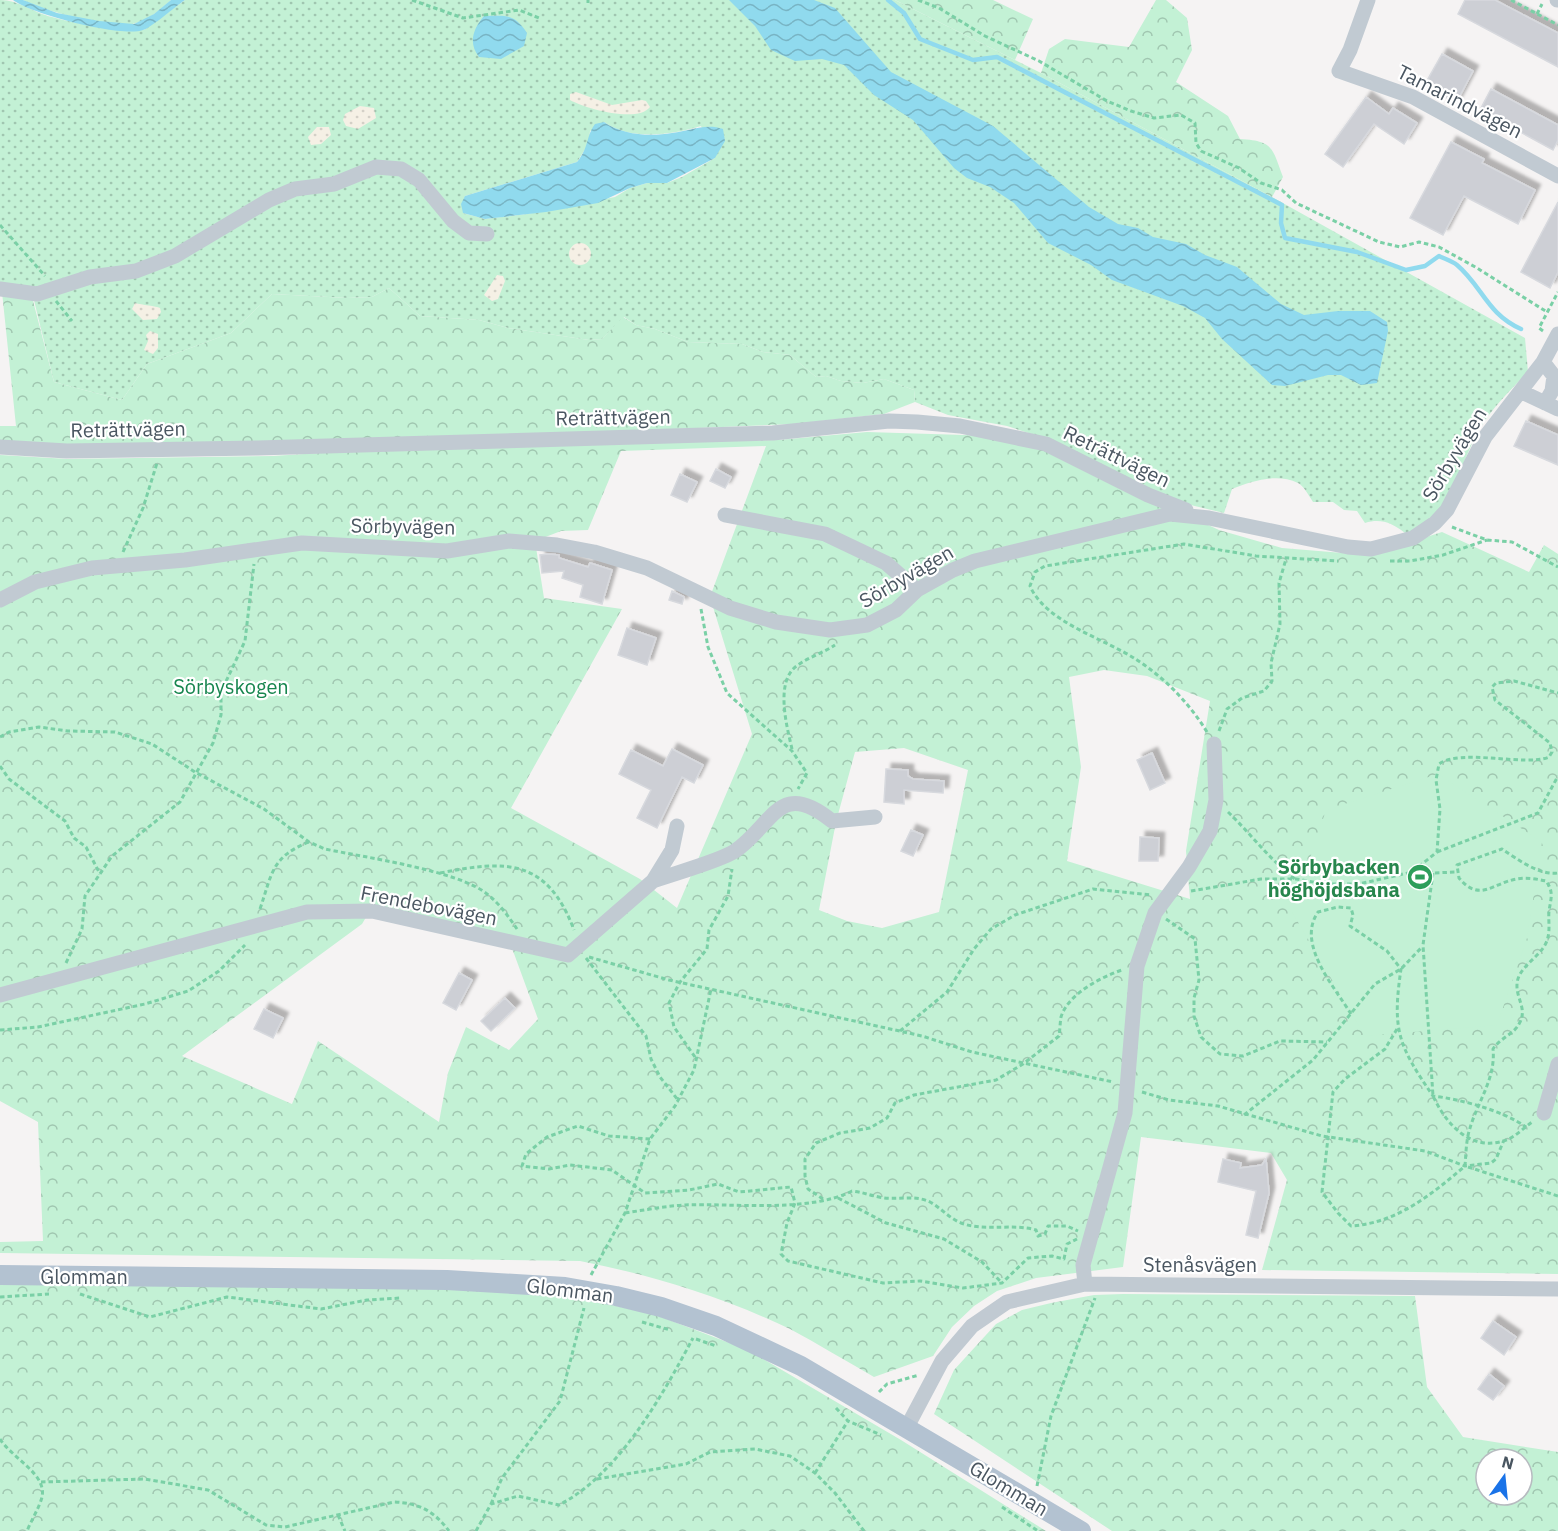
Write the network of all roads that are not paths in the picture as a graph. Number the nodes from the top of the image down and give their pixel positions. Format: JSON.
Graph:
{"nodes":[{"id":1,"x":1368,"y":0,"type":"edge"},
{"id":2,"x":1558,"y":176,"type":"edge"},
{"id":3,"x":487,"y":234,"type":"dead end"},
{"id":4,"x":0,"y":289,"type":"edge"},
{"id":5,"x":1557,"y":336,"type":"edge"},
{"id":6,"x":1543,"y":362,"type":"junction"},
{"id":7,"x":1522,"y":392,"type":"junction"},
{"id":8,"x":1551,"y":406,"type":"edge"},
{"id":9,"x":0,"y":447,"type":"edge"},
{"id":10,"x":725,"y":515,"type":"dead end"},
{"id":11,"x":1209,"y":518,"type":"junction"},
{"id":12,"x":916,"y":590,"type":"junction"},
{"id":13,"x":0,"y":600,"type":"edge"},
{"id":14,"x":1214,"y":744,"type":"road end"},
{"id":15,"x":875,"y":817,"type":"dead end"},
{"id":16,"x":677,"y":826,"type":"dead end"},
{"id":17,"x":653,"y":881,"type":"junction"},
{"id":18,"x":0,"y":995,"type":"edge"},
{"id":19,"x":1558,"y":1064,"type":"edge"},
{"id":20,"x":1544,"y":1113,"type":"road end"},
{"id":21,"x":0,"y":1275,"type":"edge"},
{"id":22,"x":1092,"y":1284,"type":"junction"},
{"id":23,"x":1558,"y":1289,"type":"edge"},
{"id":24,"x":908,"y":1427,"type":"junction"},
{"id":25,"x":1078,"y":1530,"type":"edge"}],
"edges":[{"from":1,"to":2,"type":"street","name":"Tamarindvägen"},
{"from":3,"to":4,"type":"street"},
{"from":5,"to":6,"type":"street","name":"Sörbyvägen"},
{"from":6,"to":7,"type":"street","name":"Sörbyvägen"},
{"from":6,"to":8,"type":"street"},
{"from":7,"to":8,"type":"street"},
{"from":7,"to":11,"type":"street","name":"Sörbyvägen"},
{"from":9,"to":11,"type":"street","name":"Reträttvägen"},
{"from":10,"to":12,"type":"street"},
{"from":11,"to":12,"type":"street","name":"Sörbyvägen"},
{"from":12,"to":13,"type":"street","name":"Sörbyvägen"},
{"from":14,"to":22,"type":"street"},
{"from":15,"to":17,"type":"street"},
{"from":16,"to":17,"type":"street"},
{"from":17,"to":18,"type":"street","name":"Frendebovägen"},
{"from":19,"to":20,"type":"street"},
{"from":21,"to":24,"type":"main road","name":"Glomman"},
{"from":22,"to":23,"type":"street","name":"Stenåsvägen"},
{"from":22,"to":24,"type":"street","name":"Stenåsvägen"},
{"from":24,"to":25,"type":"main road","name":"Glomman"}]}
